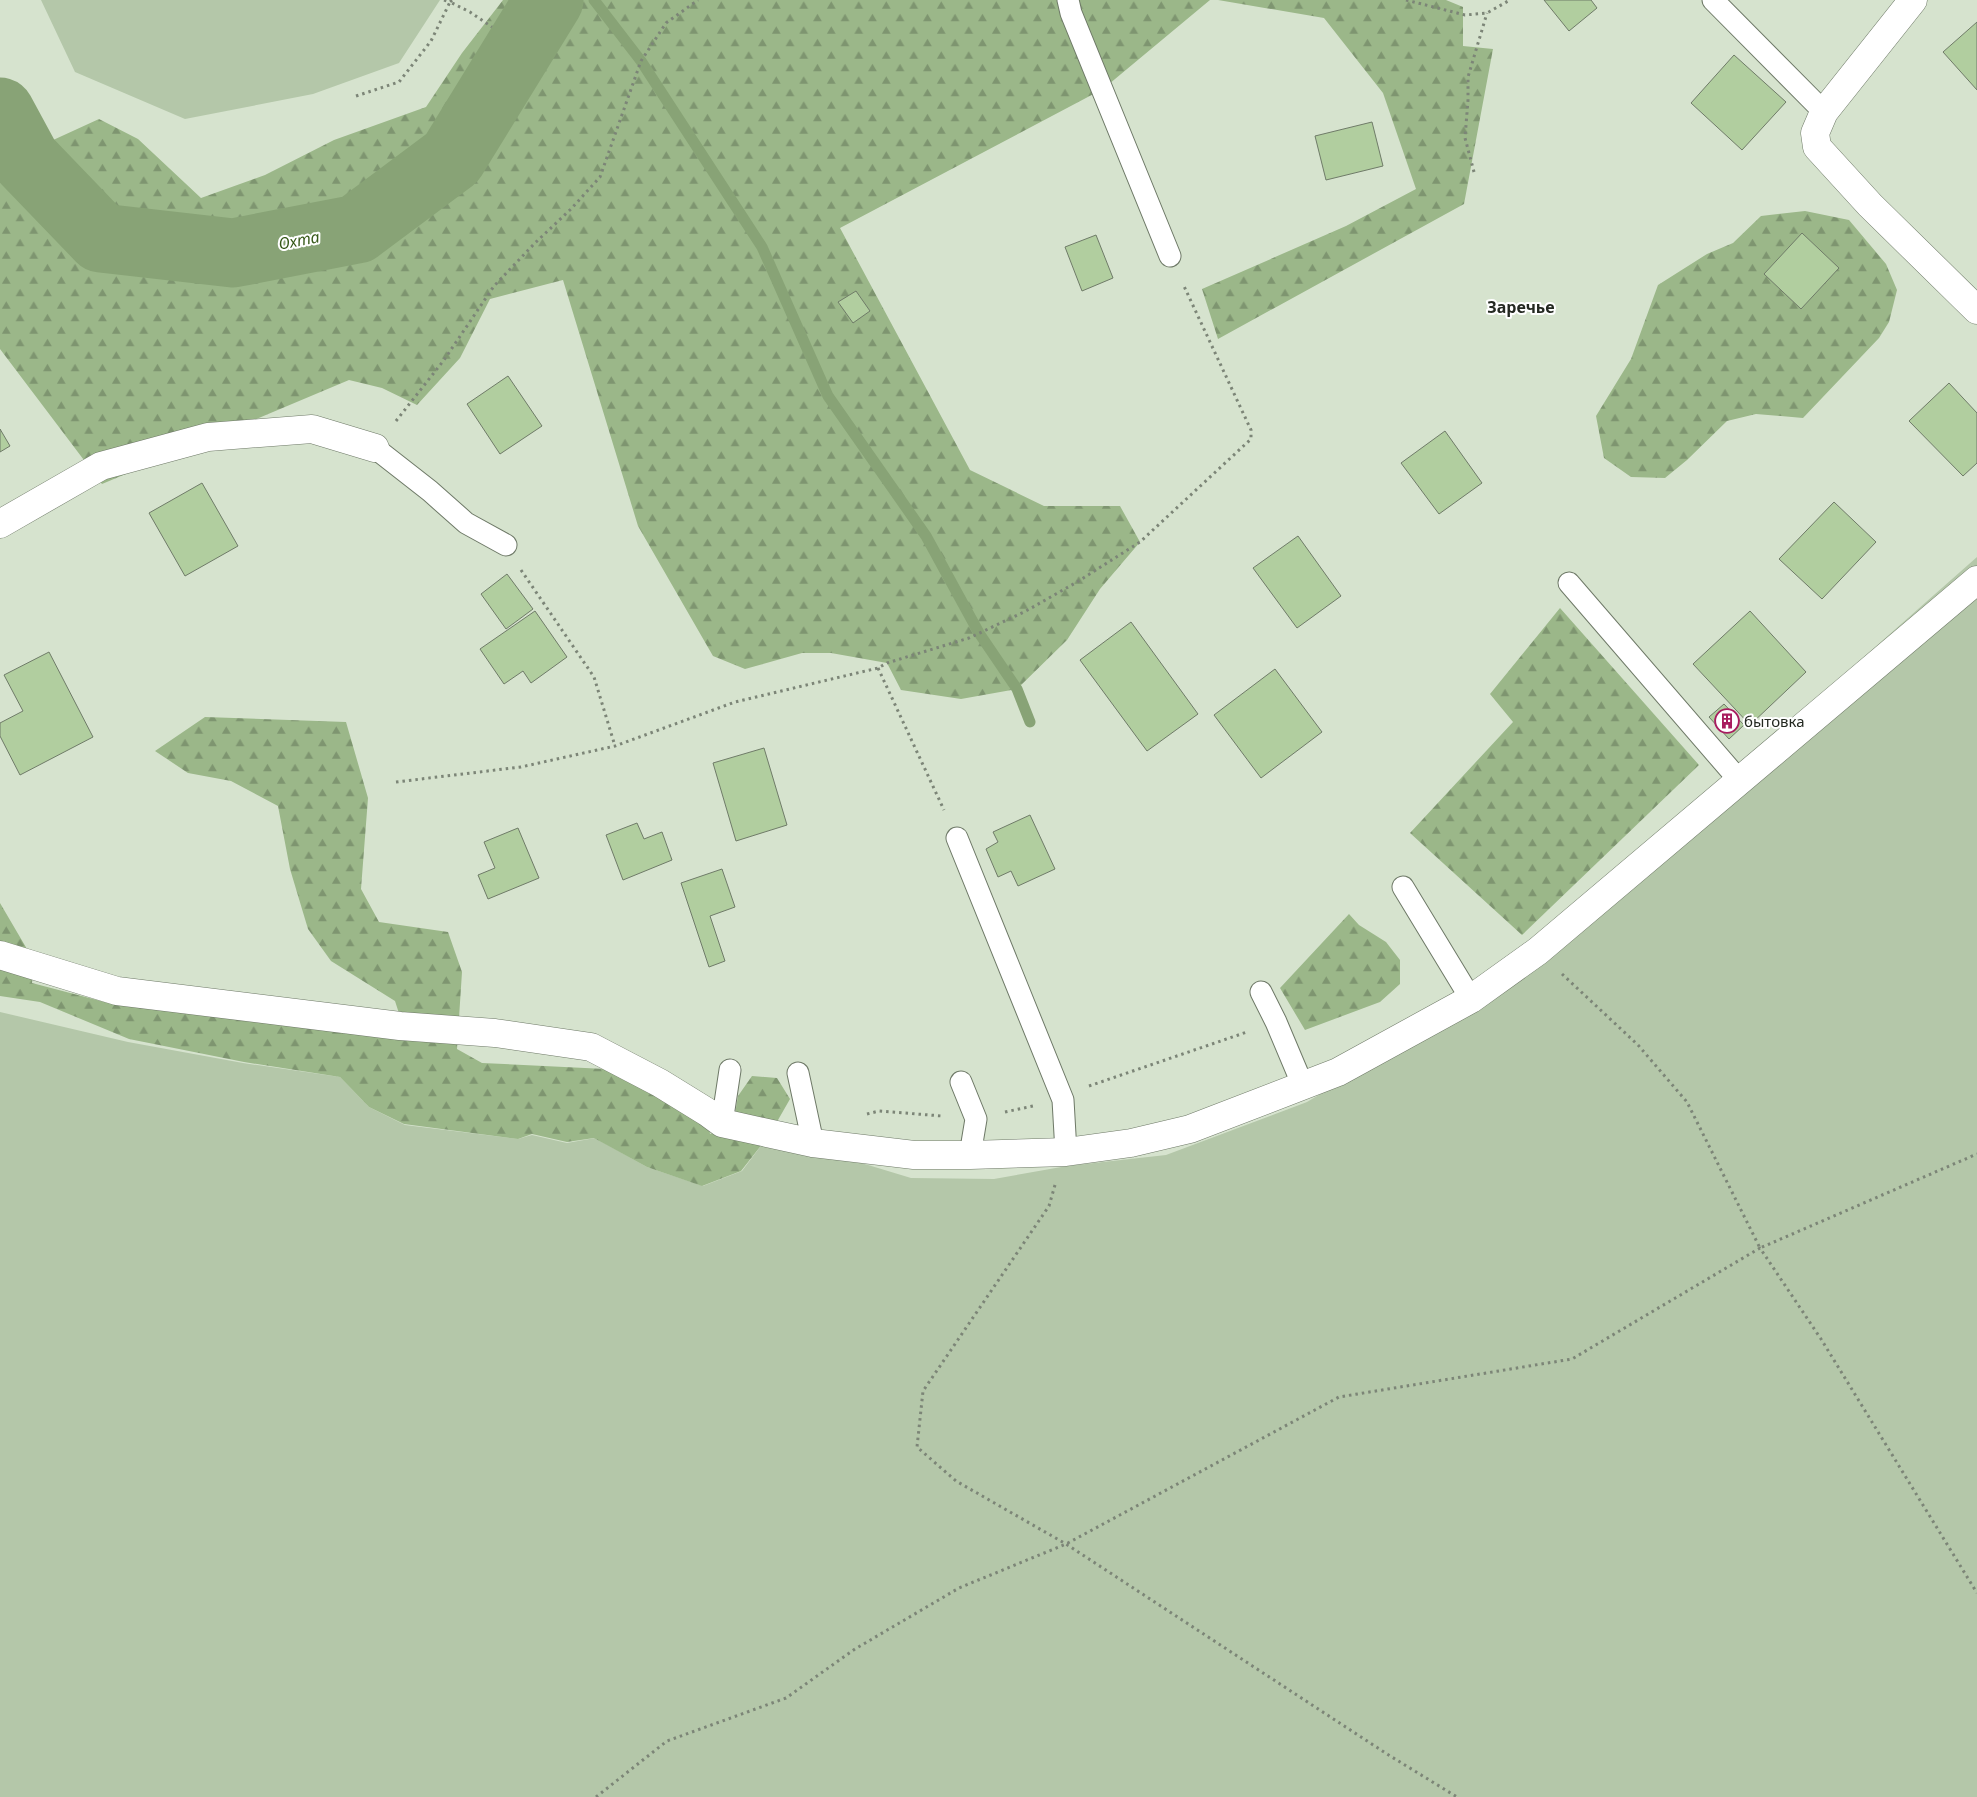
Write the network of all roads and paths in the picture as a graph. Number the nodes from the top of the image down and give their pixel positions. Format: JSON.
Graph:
{"nodes":[{"id":1,"x":444,"y":0,"type":"edge"},
{"id":2,"x":698,"y":0,"type":"edge"},
{"id":3,"x":1068,"y":0,"type":"edge"},
{"id":4,"x":1406,"y":0,"type":"edge"},
{"id":5,"x":1510,"y":0,"type":"edge"},
{"id":6,"x":1713,"y":0,"type":"edge"},
{"id":7,"x":1913,"y":0,"type":"edge"},
{"id":8,"x":451,"y":1,"type":"edge"},
{"id":9,"x":1487,"y":13,"type":"junction"},
{"id":10,"x":492,"y":27,"type":"dead end"},
{"id":11,"x":356,"y":96,"type":"dead end"},
{"id":12,"x":1824,"y":112,"type":"junction"},
{"id":13,"x":1474,"y":172,"type":"dead end"},
{"id":14,"x":1170,"y":256,"type":"joint"},
{"id":15,"x":1977,"y":310,"type":"edge"},
{"id":16,"x":375,"y":448,"type":"junction"},
{"id":17,"x":0,"y":524,"type":"edge"},
{"id":18,"x":506,"y":545,"type":"joint"},
{"id":19,"x":1977,"y":580,"type":"edge"},
{"id":20,"x":1569,"y":583,"type":"dead end"},
{"id":21,"x":878,"y":668,"type":"junction"},
{"id":22,"x":615,"y":746,"type":"junction"},
{"id":23,"x":1739,"y":780,"type":"junction"},
{"id":24,"x":396,"y":782,"type":"dead end"},
{"id":25,"x":957,"y":838,"type":"joint"},
{"id":26,"x":1403,"y":887,"type":"dead end"},
{"id":27,"x":1538,"y":951,"type":"junction"},
{"id":28,"x":0,"y":954,"type":"edge"},
{"id":29,"x":1261,"y":992,"type":"dead end"},
{"id":30,"x":1471,"y":999,"type":"junction"},
{"id":31,"x":730,"y":1070,"type":"dead end"},
{"id":32,"x":798,"y":1074,"type":"dead end"},
{"id":33,"x":961,"y":1082,"type":"dead end"},
{"id":34,"x":1303,"y":1086,"type":"junction"},
{"id":35,"x":722,"y":1123,"type":"junction"},
{"id":36,"x":813,"y":1144,"type":"junction"},
{"id":37,"x":1066,"y":1152,"type":"junction"},
{"id":38,"x":1977,"y":1154,"type":"edge"},
{"id":39,"x":970,"y":1155,"type":"junction"},
{"id":40,"x":1760,"y":1248,"type":"junction"},
{"id":41,"x":1066,"y":1544,"type":"junction"},
{"id":42,"x":1977,"y":1593,"type":"edge"},
{"id":43,"x":596,"y":1797,"type":"edge"},
{"id":44,"x":1457,"y":1797,"type":"edge"}],
"edges":[{"from":1,"to":8,"type":"path"},
{"from":2,"to":16,"type":"path"},
{"from":3,"to":14,"type":"lane"},
{"from":4,"to":9,"type":"path"},
{"from":5,"to":9,"type":"path"},
{"from":6,"to":12,"type":"lane"},
{"from":7,"to":12,"type":"street"},
{"from":8,"to":10,"type":"path"},
{"from":8,"to":11,"type":"path"},
{"from":9,"to":13,"type":"path"},
{"from":12,"to":15,"type":"street"},
{"from":14,"to":21,"type":"path"},
{"from":16,"to":17,"type":"street"},
{"from":16,"to":18,"type":"lane"},
{"from":18,"to":22,"type":"path"},
{"from":19,"to":23,"type":"street"},
{"from":20,"to":23,"type":"lane"},
{"from":21,"to":22,"type":"path"},
{"from":21,"to":25,"type":"path"},
{"from":22,"to":24,"type":"path"},
{"from":23,"to":27,"type":"street"},
{"from":25,"to":37,"type":"lane"},
{"from":26,"to":30,"type":"lane"},
{"from":27,"to":30,"type":"street"},
{"from":27,"to":40,"type":"path"},
{"from":28,"to":35,"type":"street"},
{"from":29,"to":34,"type":"lane"},
{"from":30,"to":34,"type":"street"},
{"from":31,"to":35,"type":"lane"},
{"from":32,"to":36,"type":"lane"},
{"from":33,"to":39,"type":"lane"},
{"from":34,"to":37,"type":"street"},
{"from":35,"to":36,"type":"street"},
{"from":36,"to":39,"type":"street"},
{"from":37,"to":39,"type":"street"},
{"from":37,"to":41,"type":"path"},
{"from":38,"to":40,"type":"path"},
{"from":40,"to":41,"type":"path"},
{"from":40,"to":42,"type":"path"},
{"from":41,"to":43,"type":"path"},
{"from":41,"to":44,"type":"path"}]}
